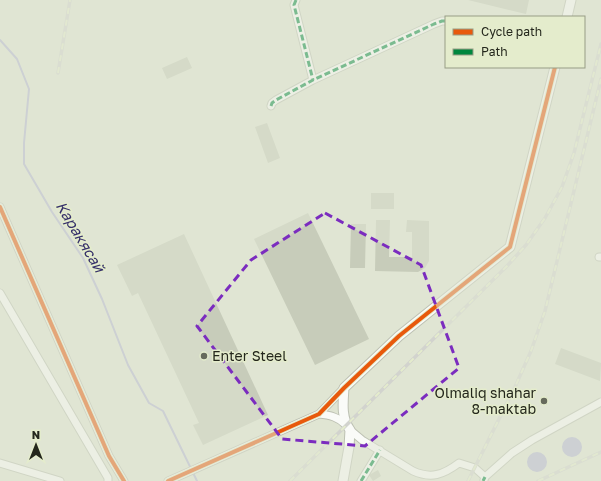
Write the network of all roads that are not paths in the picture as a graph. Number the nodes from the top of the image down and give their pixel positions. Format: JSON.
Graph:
{"nodes":[{"id":1,"x":296,"y":0,"type":"edge"},
{"id":2,"x":571,"y":0,"type":"edge"},
{"id":3,"x":567,"y":16,"type":"edge"},
{"id":4,"x":445,"y":21,"type":"edge"},
{"id":5,"x":556,"y":68,"type":"edge"},
{"id":6,"x":313,"y":80,"type":"junction"},
{"id":7,"x":271,"y":106,"type":"dead end"},
{"id":8,"x":0,"y":207,"type":"edge"},
{"id":9,"x":0,"y":292,"type":"edge"},
{"id":10,"x":344,"y":388,"type":"junction"},
{"id":11,"x":601,"y":402,"type":"edge"},
{"id":12,"x":319,"y":414,"type":"junction"},
{"id":13,"x":348,"y":427,"type":"junction"},
{"id":14,"x":362,"y":440,"type":"junction"},
{"id":15,"x":349,"y":447,"type":"junction"},
{"id":16,"x":380,"y":450,"type":"junction"},
{"id":17,"x":0,"y":463,"type":"edge"},
{"id":18,"x":484,"y":479,"type":"edge"},
{"id":19,"x":60,"y":481,"type":"edge"},
{"id":20,"x":108,"y":481,"type":"edge"},
{"id":21,"x":124,"y":481,"type":"edge"},
{"id":22,"x":168,"y":481,"type":"edge"},
{"id":23,"x":344,"y":481,"type":"edge"},
{"id":24,"x":361,"y":481,"type":"edge"}],
"edges":[{"from":1,"to":6,"type":"street"},
{"from":2,"to":3,"type":"street"},
{"from":4,"to":6,"type":"street"},
{"from":5,"to":10,"type":"street"},
{"from":6,"to":7,"type":"street"},
{"from":8,"to":21,"type":"street"},
{"from":9,"to":20,"type":"street"},
{"from":10,"to":12,"type":"street"},
{"from":10,"to":13,"type":"street"},
{"from":11,"to":18,"type":"street"},
{"from":12,"to":13,"type":"street"},
{"from":12,"to":22,"type":"street"},
{"from":13,"to":14,"type":"street"},
{"from":13,"to":15,"type":"street"},
{"from":14,"to":15,"type":"street"},
{"from":14,"to":16,"type":"street"},
{"from":15,"to":23,"type":"street"},
{"from":16,"to":18,"type":"street"},
{"from":16,"to":24,"type":"street"},
{"from":17,"to":19,"type":"street"}]}
